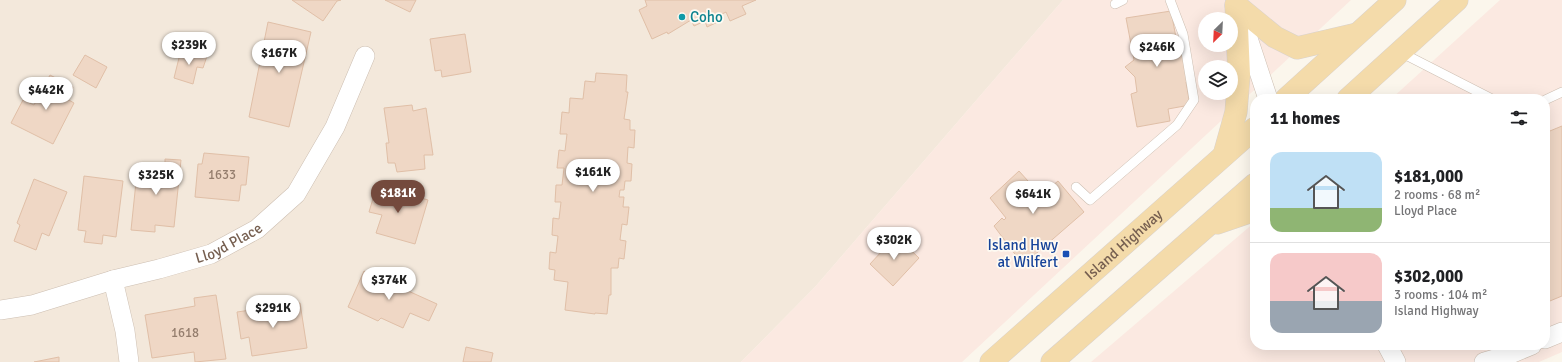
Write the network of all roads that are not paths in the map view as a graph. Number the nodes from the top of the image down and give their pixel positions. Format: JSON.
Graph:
{"nodes":[{"id":1,"x":1170,"y":0,"type":"edge"},
{"id":2,"x":1395,"y":0,"type":"edge"},
{"id":3,"x":1456,"y":0,"type":"edge"},
{"id":4,"x":1236,"y":2,"type":"edge"},
{"id":5,"x":1358,"y":34,"type":"junction"},
{"id":6,"x":1400,"y":52,"type":"junction"},
{"id":7,"x":365,"y":56,"type":"dead end"},
{"id":8,"x":1362,"y":92,"type":"edge"},
{"id":9,"x":1562,"y":92,"type":"edge"},
{"id":10,"x":1266,"y":94,"type":"edge"},
{"id":11,"x":1292,"y":94,"type":"edge"},
{"id":12,"x":1482,"y":94,"type":"edge"},
{"id":13,"x":1550,"y":98,"type":"edge"},
{"id":14,"x":1250,"y":132,"type":"edge"},
{"id":15,"x":1224,"y":155,"type":"junction"},
{"id":16,"x":1076,"y":187,"type":"dead end"},
{"id":17,"x":1250,"y":188,"type":"edge"},
{"id":18,"x":1250,"y":212,"type":"edge"},
{"id":19,"x":1207,"y":227,"type":"junction"},
{"id":20,"x":113,"y":280,"type":"junction"},
{"id":21,"x":0,"y":310,"type":"edge"},
{"id":22,"x":1562,"y":332,"type":"edge"},
{"id":23,"x":1550,"y":338,"type":"edge"},
{"id":24,"x":1390,"y":350,"type":"edge"},
{"id":25,"x":1520,"y":350,"type":"edge"},
{"id":26,"x":129,"y":362,"type":"edge"},
{"id":27,"x":991,"y":362,"type":"edge"},
{"id":28,"x":1052,"y":362,"type":"edge"},
{"id":29,"x":1396,"y":362,"type":"edge"},
{"id":30,"x":1484,"y":362,"type":"edge"}],
"edges":[{"from":1,"to":16,"type":"lane"},
{"from":2,"to":5,"type":"main road"},
{"from":3,"to":6,"type":"main road"},
{"from":4,"to":5,"type":"main road"},
{"from":4,"to":10,"type":"street"},
{"from":4,"to":15,"type":"main road"},
{"from":5,"to":11,"type":"main road"},
{"from":6,"to":8,"type":"main road"},
{"from":6,"to":12,"type":"lane"},
{"from":7,"to":20,"type":"street","name":"Lloyd Place"},
{"from":9,"to":13,"type":"lane"},
{"from":14,"to":15,"type":"main road","name":"Island Highway"},
{"from":15,"to":27,"type":"main road","name":"Island Highway"},
{"from":17,"to":19,"type":"main road"},
{"from":18,"to":19,"type":"main road"},
{"from":19,"to":28,"type":"main road"},
{"from":20,"to":21,"type":"street","name":"Lloyd Place"},
{"from":20,"to":26,"type":"street"},
{"from":22,"to":23,"type":"street"},
{"from":24,"to":29,"type":"street"},
{"from":25,"to":30,"type":"street"}]}
